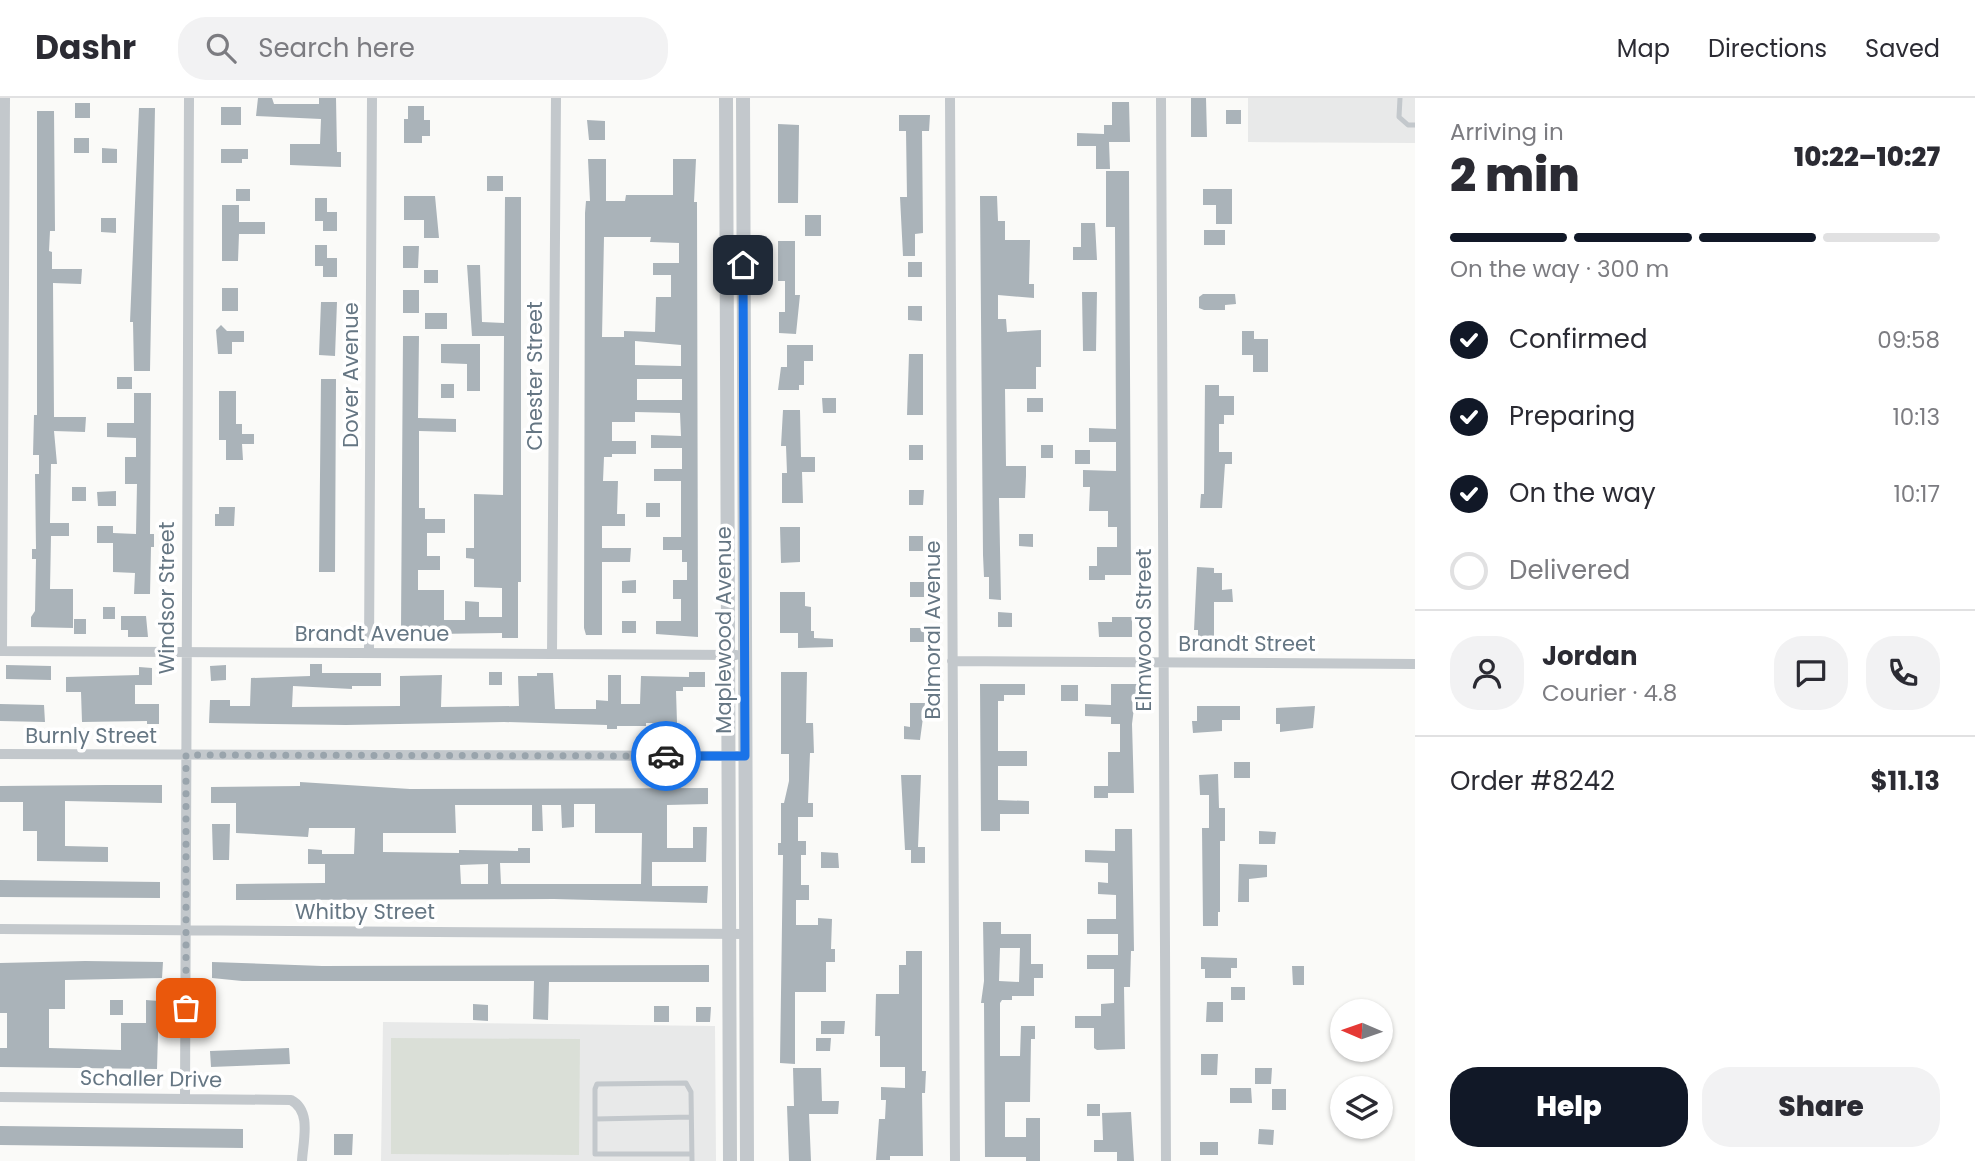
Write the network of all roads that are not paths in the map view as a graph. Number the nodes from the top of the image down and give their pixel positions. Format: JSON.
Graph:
{"nodes":[{"id":1,"x":5,"y":98,"type":"edge"},
{"id":2,"x":188,"y":98,"type":"edge"},
{"id":3,"x":372,"y":98,"type":"edge"},
{"id":4,"x":556,"y":98,"type":"edge"},
{"id":5,"x":726,"y":98,"type":"edge"},
{"id":6,"x":743,"y":98,"type":"edge"},
{"id":7,"x":950,"y":98,"type":"edge"},
{"id":8,"x":1161,"y":98,"type":"edge"},
{"id":9,"x":1400,"y":98,"type":"edge"},
{"id":10,"x":1415,"y":125,"type":"edge"},
{"id":11,"x":727,"y":404,"type":"junction"},
{"id":12,"x":744,"y":404,"type":"junction"},
{"id":13,"x":1,"y":651,"type":"edge"},
{"id":14,"x":185,"y":653,"type":"junction"},
{"id":15,"x":369,"y":653,"type":"junction"},
{"id":16,"x":552,"y":654,"type":"junction"},
{"id":17,"x":728,"y":655,"type":"junction"},
{"id":18,"x":745,"y":655,"type":"junction"},
{"id":19,"x":952,"y":661,"type":"junction"},
{"id":20,"x":1163,"y":663,"type":"junction"},
{"id":21,"x":1415,"y":664,"type":"edge"},
{"id":22,"x":0,"y":754,"type":"edge"},
{"id":23,"x":186,"y":755,"type":"junction"},
{"id":24,"x":728,"y":755,"type":"junction"},
{"id":25,"x":745,"y":756,"type":"junction"},
{"id":26,"x":0,"y":929,"type":"edge"},
{"id":27,"x":186,"y":930,"type":"junction"},
{"id":28,"x":746,"y":933,"type":"junction"},
{"id":29,"x":729,"y":934,"type":"junction"},
{"id":30,"x":0,"y":1097,"type":"edge"},
{"id":31,"x":185,"y":1099,"type":"junction"},
{"id":32,"x":691,"y":1118,"type":"junction"},
{"id":33,"x":595,"y":1119,"type":"junction"},
{"id":34,"x":692,"y":1157,"type":"edge"},
{"id":35,"x":302,"y":1161,"type":"edge"},
{"id":36,"x":730,"y":1161,"type":"edge"},
{"id":37,"x":747,"y":1161,"type":"edge"},
{"id":38,"x":955,"y":1161,"type":"edge"},
{"id":39,"x":1166,"y":1161,"type":"edge"}],
"edges":[{"from":1,"to":13,"type":"street"},
{"from":2,"to":14,"type":"street","name":"Windsor Street"},
{"from":3,"to":15,"type":"street","name":"Dover Avenue"},
{"from":4,"to":16,"type":"street","name":"Chester Street"},
{"from":5,"to":11,"type":"street","name":"Maplewood Avenue"},
{"from":6,"to":12,"type":"street","name":"Maplewood Avenue"},
{"from":7,"to":19,"type":"street","name":"Balmoral Avenue"},
{"from":8,"to":20,"type":"street","name":"Elmwood Street"},
{"from":9,"to":10,"type":"lane"},
{"from":11,"to":12,"type":"street"},
{"from":11,"to":17,"type":"street","name":"Maplewood Avenue"},
{"from":12,"to":18,"type":"street","name":"Maplewood Avenue"},
{"from":13,"to":14,"type":"street","name":"Brandt Avenue"},
{"from":14,"to":15,"type":"street","name":"Brandt Avenue"},
{"from":14,"to":23,"type":"street","name":"Windsor Street"},
{"from":15,"to":16,"type":"street","name":"Brandt Avenue"},
{"from":16,"to":17,"type":"street","name":"Brandt Avenue"},
{"from":17,"to":18,"type":"street","name":"Brandt Avenue"},
{"from":17,"to":24,"type":"street","name":"Maplewood Avenue"},
{"from":18,"to":25,"type":"street","name":"Maplewood Avenue"},
{"from":19,"to":20,"type":"street","name":"Brandt Street"},
{"from":19,"to":38,"type":"street","name":"Balmoral Avenue"},
{"from":20,"to":21,"type":"street","name":"Brandt Street"},
{"from":20,"to":39,"type":"street","name":"Elmwood Street"},
{"from":22,"to":23,"type":"street","name":"Burnly Street"},
{"from":23,"to":24,"type":"street","name":"Burnly Street"},
{"from":23,"to":27,"type":"street","name":"Windsor Street"},
{"from":24,"to":25,"type":"street","name":"Burnly Street"},
{"from":24,"to":29,"type":"street","name":"Maplewood Avenue"},
{"from":25,"to":28,"type":"street","name":"Maplewood Avenue"},
{"from":26,"to":27,"type":"street","name":"Whitby Street"},
{"from":27,"to":29,"type":"street","name":"Whitby Street"},
{"from":27,"to":31,"type":"street","name":"Windsor Street"},
{"from":28,"to":29,"type":"street","name":"Whitby Street"},
{"from":28,"to":37,"type":"street","name":"Maplewood Avenue"},
{"from":29,"to":36,"type":"street","name":"Maplewood Avenue"},
{"from":30,"to":31,"type":"street","name":"Schaller Drive"},
{"from":31,"to":35,"type":"street","name":"Schaller Drive"},
{"from":32,"to":33,"type":"lane"},
{"from":32,"to":33,"type":"lane"},
{"from":32,"to":34,"type":"lane"},
{"from":33,"to":34,"type":"lane"}]}
